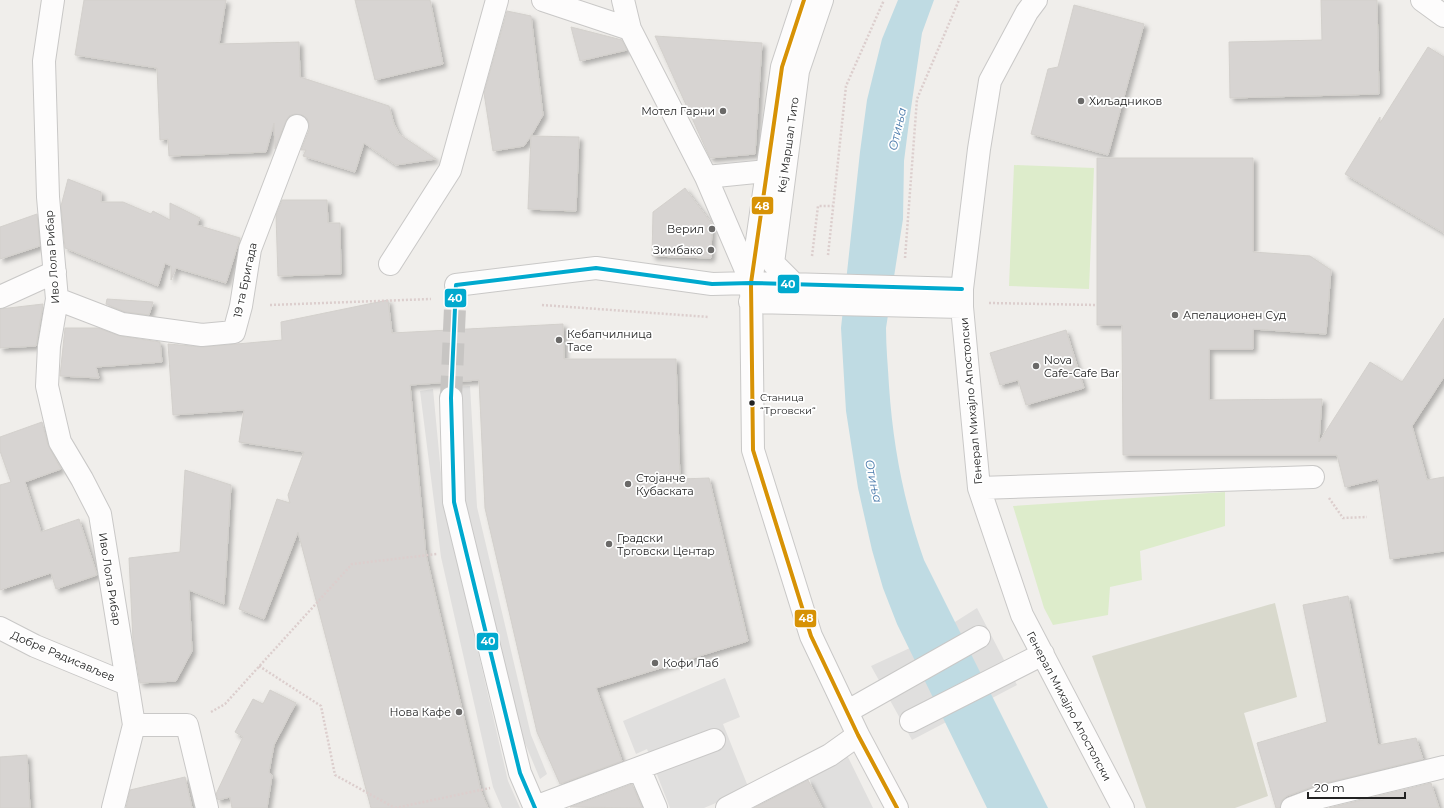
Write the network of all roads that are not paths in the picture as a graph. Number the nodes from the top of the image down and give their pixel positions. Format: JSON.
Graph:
{"nodes":[{"id":1,"x":53,"y":0,"type":"edge"},
{"id":2,"x":497,"y":0,"type":"edge"},
{"id":3,"x":543,"y":0,"type":"edge"},
{"id":4,"x":623,"y":0,"type":"edge"},
{"id":5,"x":804,"y":0,"type":"edge"},
{"id":6,"x":822,"y":0,"type":"edge"},
{"id":7,"x":1036,"y":0,"type":"edge"},
{"id":8,"x":1422,"y":0,"type":"edge"},
{"id":9,"x":1444,"y":16,"type":"edge"},
{"id":10,"x":630,"y":29,"type":"junction"},
{"id":11,"x":297,"y":126,"type":"dead end"},
{"id":12,"x":767,"y":171,"type":"junction"},
{"id":13,"x":706,"y":178,"type":"junction"},
{"id":14,"x":724,"y":218,"type":"junction"},
{"id":15,"x":759,"y":227,"type":"junction"},
{"id":16,"x":390,"y":264,"type":"dead end"},
{"id":17,"x":55,"y":272,"type":"junction"},
{"id":18,"x":456,"y":285,"type":"dead end"},
{"id":19,"x":802,"y":290,"type":"junction"},
{"id":20,"x":751,"y":292,"type":"junction"},
{"id":21,"x":0,"y":297,"type":"edge"},
{"id":22,"x":58,"y":299,"type":"junction"},
{"id":23,"x":968,"y":300,"type":"junction"},
{"id":24,"x":451,"y":398,"type":"tunnel mouth"},
{"id":25,"x":1313,"y":477,"type":"road end"},
{"id":26,"x":979,"y":488,"type":"junction"},
{"id":27,"x":0,"y":628,"type":"edge"},
{"id":28,"x":979,"y":637,"type":"dead end"},
{"id":29,"x":1043,"y":654,"type":"junction"},
{"id":30,"x":127,"y":684,"type":"junction"},
{"id":31,"x":848,"y":711,"type":"junction"},
{"id":32,"x":911,"y":721,"type":"dead end"},
{"id":33,"x":134,"y":724,"type":"junction"},
{"id":34,"x":858,"y":735,"type":"junction"},
{"id":35,"x":714,"y":740,"type":"dead end"},
{"id":36,"x":1444,"y":767,"type":"edge"},
{"id":37,"x":639,"y":768,"type":"junction"},
{"id":38,"x":535,"y":807,"type":"edge"},
{"id":39,"x":113,"y":808,"type":"edge"},
{"id":40,"x":207,"y":808,"type":"edge"},
{"id":41,"x":656,"y":808,"type":"edge"},
{"id":42,"x":727,"y":808,"type":"edge"},
{"id":43,"x":897,"y":808,"type":"edge"},
{"id":44,"x":1123,"y":808,"type":"edge"},
{"id":45,"x":1292,"y":808,"type":"edge"}],
"edges":[{"from":1,"to":17,"type":"street","name":"Иво Лола Рибар"},
{"from":2,"to":16,"type":"street"},
{"from":3,"to":10,"type":"street"},
{"from":4,"to":10,"type":"street"},
{"from":5,"to":12,"type":"street","name":"Кеј Маршал Тито"},
{"from":6,"to":19,"type":"street","name":"Кеј Маршал Тито"},
{"from":7,"to":23,"type":"street","name":"Генерал Михајло Апостолски"},
{"from":8,"to":9,"type":"street"},
{"from":10,"to":13,"type":"street"},
{"from":11,"to":22,"type":"street","name":"19 та Бригада"},
{"from":12,"to":13,"type":"street"},
{"from":12,"to":15,"type":"street","name":"Кеј Маршал Тито"},
{"from":13,"to":14,"type":"street"},
{"from":14,"to":15,"type":"street"},
{"from":14,"to":20,"type":"street"},
{"from":15,"to":20,"type":"street","name":"Кеј Маршал Тито"},
{"from":17,"to":21,"type":"street"},
{"from":17,"to":22,"type":"street","name":"Иво Лола Рибар"},
{"from":18,"to":20,"type":"street"},
{"from":19,"to":20,"type":"street"},
{"from":19,"to":23,"type":"street"},
{"from":20,"to":31,"type":"street","name":"Кеј Маршал Тито"},
{"from":22,"to":30,"type":"street","name":"Иво Лола Рибар"},
{"from":23,"to":26,"type":"street","name":"Генерал Михајло Апостолски"},
{"from":24,"to":38,"type":"street"},
{"from":25,"to":26,"type":"street"},
{"from":26,"to":29,"type":"street","name":"Генерал Михајло Апостолски"},
{"from":27,"to":30,"type":"street","name":"Добре Радисављев"},
{"from":28,"to":31,"type":"street"},
{"from":29,"to":32,"type":"street"},
{"from":29,"to":44,"type":"street","name":"Генерал Михајло Апостолски"},
{"from":30,"to":33,"type":"street","name":"Иво Лола Рибар"},
{"from":31,"to":34,"type":"street","name":"Кеј Маршал Тито"},
{"from":33,"to":39,"type":"street","name":"Иво Лола Рибар"},
{"from":33,"to":40,"type":"street"},
{"from":34,"to":42,"type":"street"},
{"from":34,"to":43,"type":"street","name":"Кеј Маршал Тито"},
{"from":35,"to":37,"type":"street"},
{"from":36,"to":45,"type":"street"},
{"from":37,"to":38,"type":"street"},
{"from":37,"to":41,"type":"street"}]}
